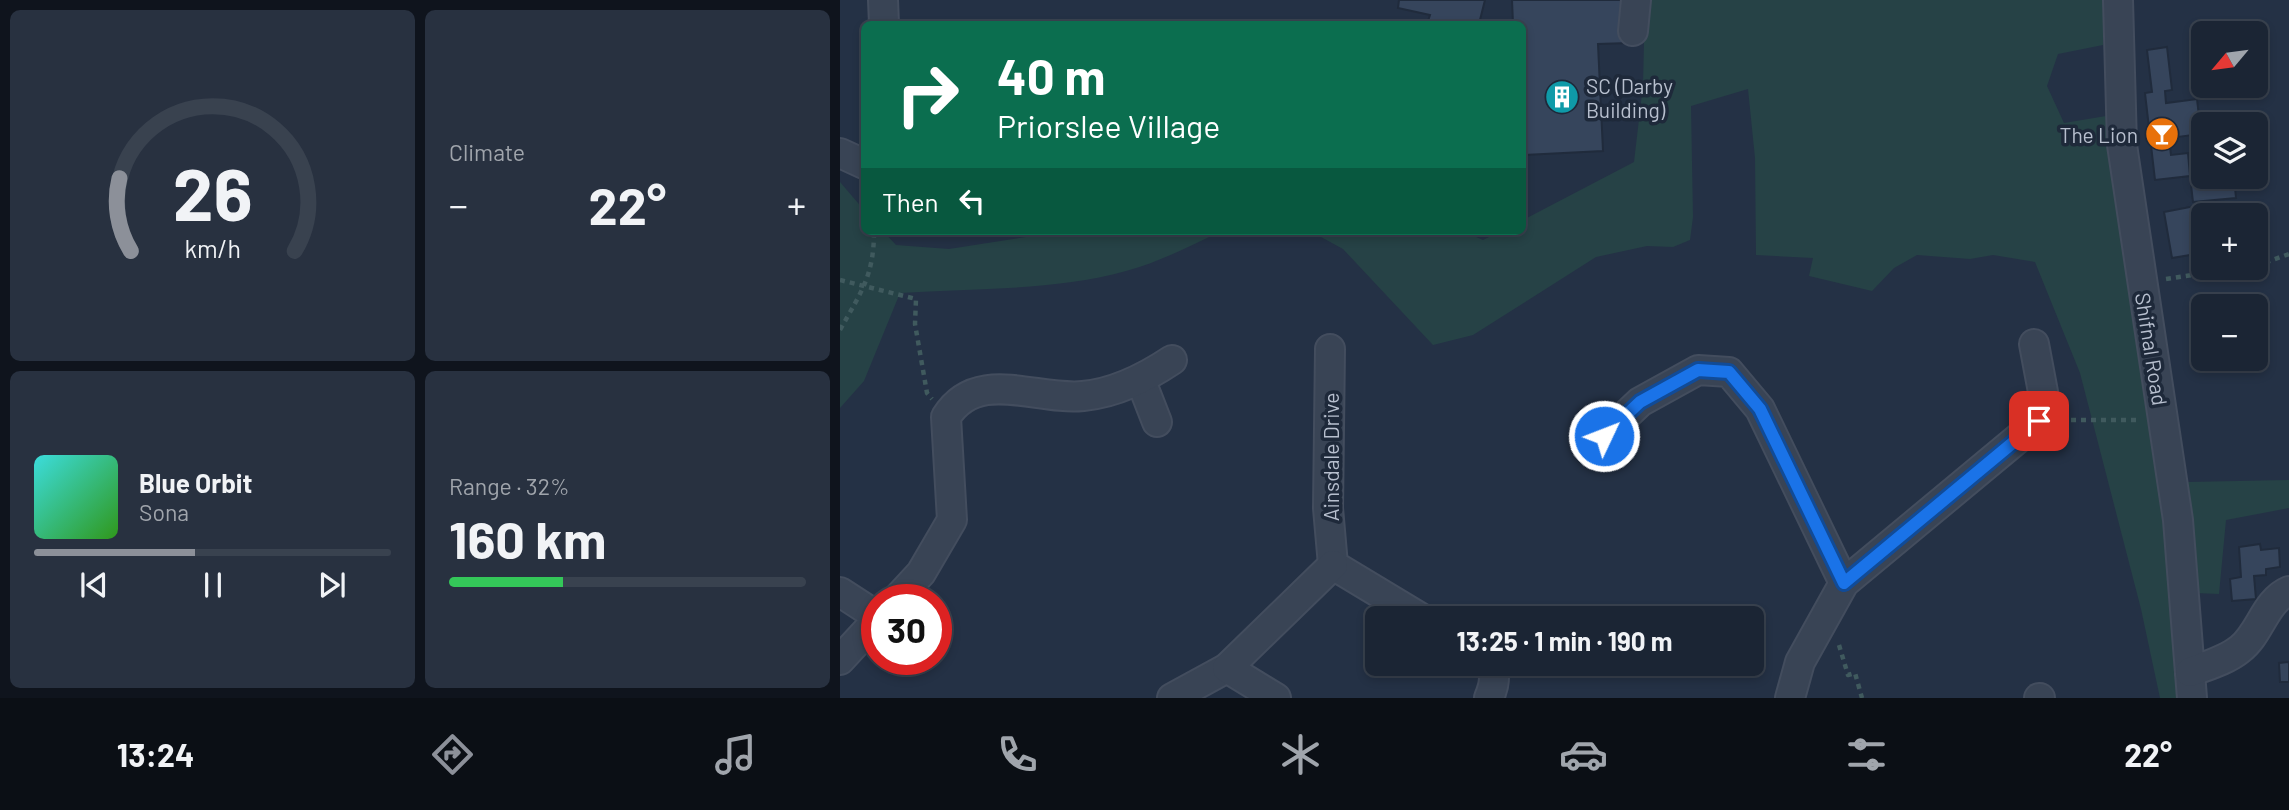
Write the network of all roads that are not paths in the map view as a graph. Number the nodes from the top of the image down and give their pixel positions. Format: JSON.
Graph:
{"nodes":[{"id":1,"x":883,"y":0,"type":"edge"},
{"id":2,"x":1636,"y":0,"type":"edge"},
{"id":3,"x":2118,"y":0,"type":"edge"},
{"id":4,"x":884,"y":21,"type":"edge"},
{"id":5,"x":1633,"y":31,"type":"dead end"},
{"id":6,"x":840,"y":153,"type":"edge"},
{"id":7,"x":861,"y":163,"type":"edge"},
{"id":8,"x":2034,"y":344,"type":"dead end"},
{"id":9,"x":1330,"y":349,"type":"dead end"},
{"id":10,"x":1172,"y":359,"type":"dead end"},
{"id":11,"x":1141,"y":381,"type":"junction"},
{"id":12,"x":1157,"y":422,"type":"dead end"},
{"id":13,"x":1604,"y":436,"type":"dead end"},
{"id":14,"x":1333,"y":565,"type":"junction"},
{"id":15,"x":1844,"y":583,"type":"junction"},
{"id":16,"x":911,"y":584,"type":"edge"},
{"id":17,"x":840,"y":592,"type":"edge"},
{"id":18,"x":2289,"y":592,"type":"edge"},
{"id":19,"x":1401,"y":606,"type":"edge"},
{"id":20,"x":861,"y":607,"type":"edge"},
{"id":21,"x":861,"y":636,"type":"edge"},
{"id":22,"x":840,"y":660,"type":"edge"},
{"id":23,"x":1227,"y":668,"type":"junction"},
{"id":24,"x":1493,"y":676,"type":"edge"},
{"id":25,"x":2191,"y":685,"type":"edge"},
{"id":26,"x":1172,"y":698,"type":"edge"},
{"id":27,"x":1276,"y":698,"type":"edge"},
{"id":28,"x":1489,"y":698,"type":"edge"},
{"id":29,"x":1790,"y":698,"type":"edge"}],
"edges":[{"from":1,"to":4,"type":"street"},
{"from":2,"to":5,"type":"street"},
{"from":3,"to":25,"type":"street","name":"Shifnal Road"},
{"from":6,"to":7,"type":"street"},
{"from":8,"to":15,"type":"street"},
{"from":9,"to":14,"type":"street","name":"Ainsdale Drive"},
{"from":10,"to":11,"type":"street"},
{"from":11,"to":12,"type":"street"},
{"from":11,"to":16,"type":"street"},
{"from":13,"to":15,"type":"street"},
{"from":14,"to":19,"type":"street"},
{"from":14,"to":23,"type":"street"},
{"from":15,"to":29,"type":"street"},
{"from":17,"to":20,"type":"street"},
{"from":18,"to":25,"type":"street"},
{"from":21,"to":22,"type":"street"},
{"from":23,"to":26,"type":"street"},
{"from":23,"to":27,"type":"street"},
{"from":24,"to":28,"type":"street"}]}
